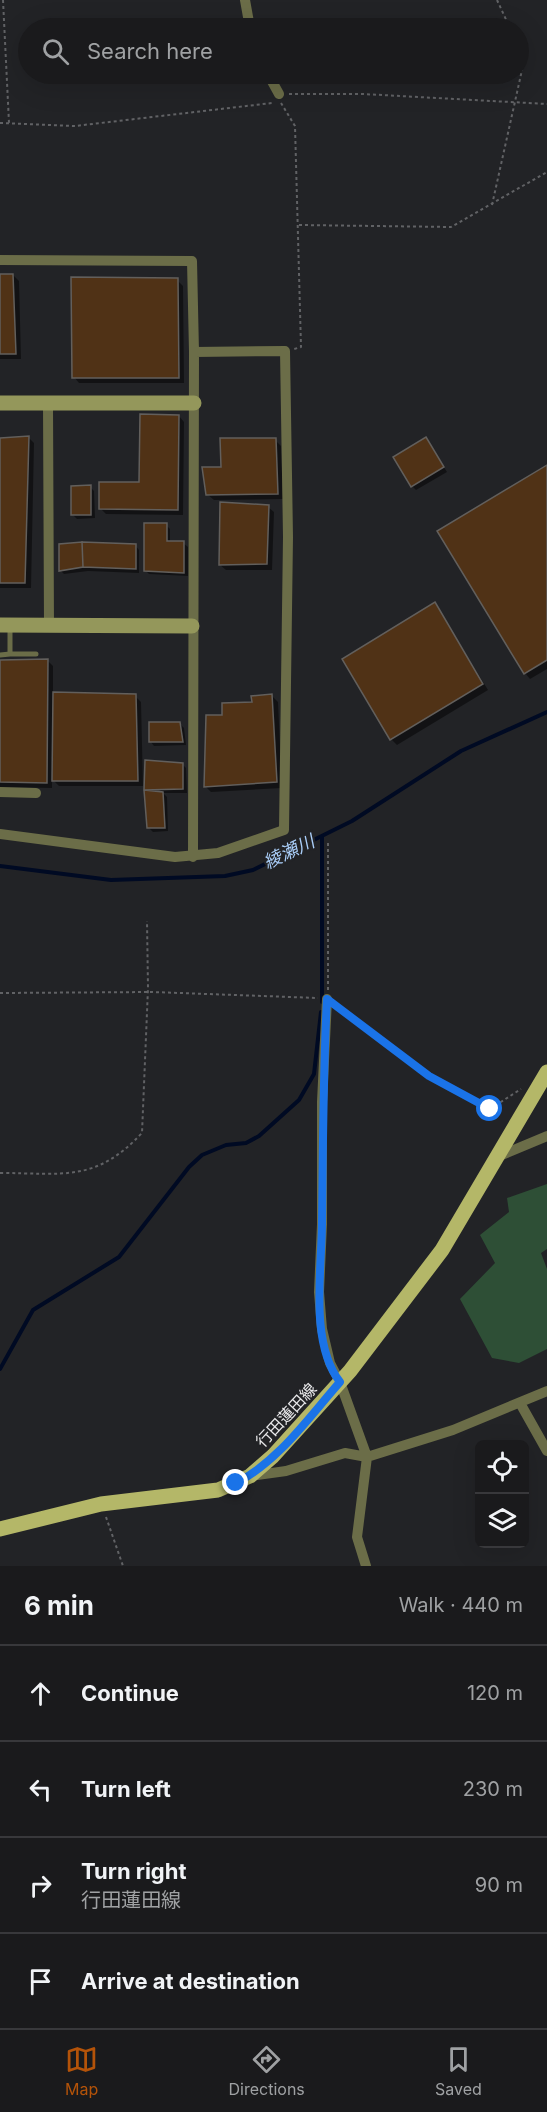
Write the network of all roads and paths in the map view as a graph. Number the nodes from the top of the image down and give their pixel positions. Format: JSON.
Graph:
{"nodes":[{"id":1,"x":3,"y":0,"type":"edge"},
{"id":2,"x":245,"y":0,"type":"edge"},
{"id":3,"x":497,"y":0,"type":"edge"},
{"id":4,"x":248,"y":18,"type":"edge"},
{"id":5,"x":505,"y":18,"type":"edge"},
{"id":6,"x":273,"y":84,"type":"edge"},
{"id":7,"x":519,"y":84,"type":"edge"},
{"id":8,"x":280,"y":98,"type":"junction"},
{"id":9,"x":515,"y":101,"type":"junction"},
{"id":10,"x":547,"y":104,"type":"edge"},
{"id":11,"x":0,"y":123,"type":"edge"},
{"id":12,"x":9,"y":123,"type":"junction"},
{"id":13,"x":547,"y":172,"type":"edge"},
{"id":14,"x":492,"y":205,"type":"junction"},
{"id":15,"x":299,"y":225,"type":"junction"},
{"id":16,"x":0,"y":260,"type":"edge"},
{"id":17,"x":285,"y":351,"type":"junction"},
{"id":18,"x":194,"y":352,"type":"junction"},
{"id":19,"x":194,"y":403,"type":"junction"},
{"id":20,"x":0,"y":404,"type":"edge"},
{"id":21,"x":48,"y":404,"type":"junction"},
{"id":22,"x":5,"y":625,"type":"edge"},
{"id":23,"x":49,"y":625,"type":"junction"},
{"id":24,"x":192,"y":626,"type":"junction"},
{"id":25,"x":10,"y":654,"type":"junction"},
{"id":26,"x":36,"y":654,"type":"dead end"},
{"id":27,"x":0,"y":655,"type":"edge"},
{"id":28,"x":0,"y":792,"type":"edge"},
{"id":29,"x":36,"y":793,"type":"dead end"},
{"id":30,"x":0,"y":834,"type":"edge"},
{"id":31,"x":328,"y":842,"type":"dead end"},
{"id":32,"x":193,"y":857,"type":"junction"},
{"id":33,"x":147,"y":921,"type":"dead end"},
{"id":34,"x":0,"y":993,"type":"edge"},
{"id":35,"x":327,"y":999,"type":"junction"},
{"id":36,"x":547,"y":1072,"type":"edge"},
{"id":37,"x":528,"y":1085,"type":"dead end"},
{"id":38,"x":547,"y":1136,"type":"edge"},
{"id":39,"x":497,"y":1157,"type":"junction"},
{"id":40,"x":0,"y":1173,"type":"edge"},
{"id":41,"x":340,"y":1382,"type":"junction"},
{"id":42,"x":547,"y":1391,"type":"edge"},
{"id":43,"x":520,"y":1403,"type":"junction"},
{"id":44,"x":547,"y":1451,"type":"edge"},
{"id":45,"x":367,"y":1457,"type":"junction"},
{"id":46,"x":250,"y":1476,"type":"junction"},
{"id":47,"x":101,"y":1503,"type":"junction"},
{"id":48,"x":0,"y":1529,"type":"edge"},
{"id":49,"x":123,"y":1566,"type":"edge"},
{"id":50,"x":366,"y":1566,"type":"edge"}],
"edges":[{"from":1,"to":12,"type":"path"},
{"from":2,"to":4,"type":"street"},
{"from":3,"to":5,"type":"path"},
{"from":6,"to":8,"type":"street"},
{"from":7,"to":9,"type":"path"},
{"from":8,"to":9,"type":"path"},
{"from":8,"to":12,"type":"path"},
{"from":8,"to":15,"type":"path"},
{"from":9,"to":10,"type":"path"},
{"from":9,"to":14,"type":"path"},
{"from":11,"to":12,"type":"path"},
{"from":13,"to":14,"type":"path"},
{"from":14,"to":15,"type":"path"},
{"from":15,"to":17,"type":"path"},
{"from":16,"to":18,"type":"street"},
{"from":17,"to":18,"type":"street"},
{"from":17,"to":32,"type":"street"},
{"from":18,"to":19,"type":"street"},
{"from":19,"to":21,"type":"street"},
{"from":19,"to":24,"type":"street"},
{"from":20,"to":21,"type":"street"},
{"from":21,"to":23,"type":"street"},
{"from":22,"to":23,"type":"street"},
{"from":22,"to":25,"type":"lane"},
{"from":23,"to":24,"type":"street"},
{"from":24,"to":32,"type":"street"},
{"from":25,"to":26,"type":"lane"},
{"from":25,"to":27,"type":"lane"},
{"from":28,"to":29,"type":"street"},
{"from":30,"to":32,"type":"street"},
{"from":31,"to":35,"type":"path"},
{"from":33,"to":40,"type":"path"},
{"from":34,"to":35,"type":"path"},
{"from":35,"to":37,"type":"path"},
{"from":35,"to":41,"type":"street"},
{"from":36,"to":39,"type":"main road","name":"行田蓮田線"},
{"from":38,"to":39,"type":"street"},
{"from":39,"to":41,"type":"main road","name":"行田蓮田線"},
{"from":41,"to":45,"type":"street"},
{"from":41,"to":46,"type":"main road","name":"行田蓮田線"},
{"from":42,"to":43,"type":"street"},
{"from":43,"to":44,"type":"street"},
{"from":43,"to":45,"type":"street"},
{"from":45,"to":46,"type":"street"},
{"from":45,"to":50,"type":"street"},
{"from":46,"to":47,"type":"main road","name":"行田蓮田線"},
{"from":47,"to":48,"type":"main road","name":"行田蓮田線"},
{"from":47,"to":49,"type":"path"}]}
